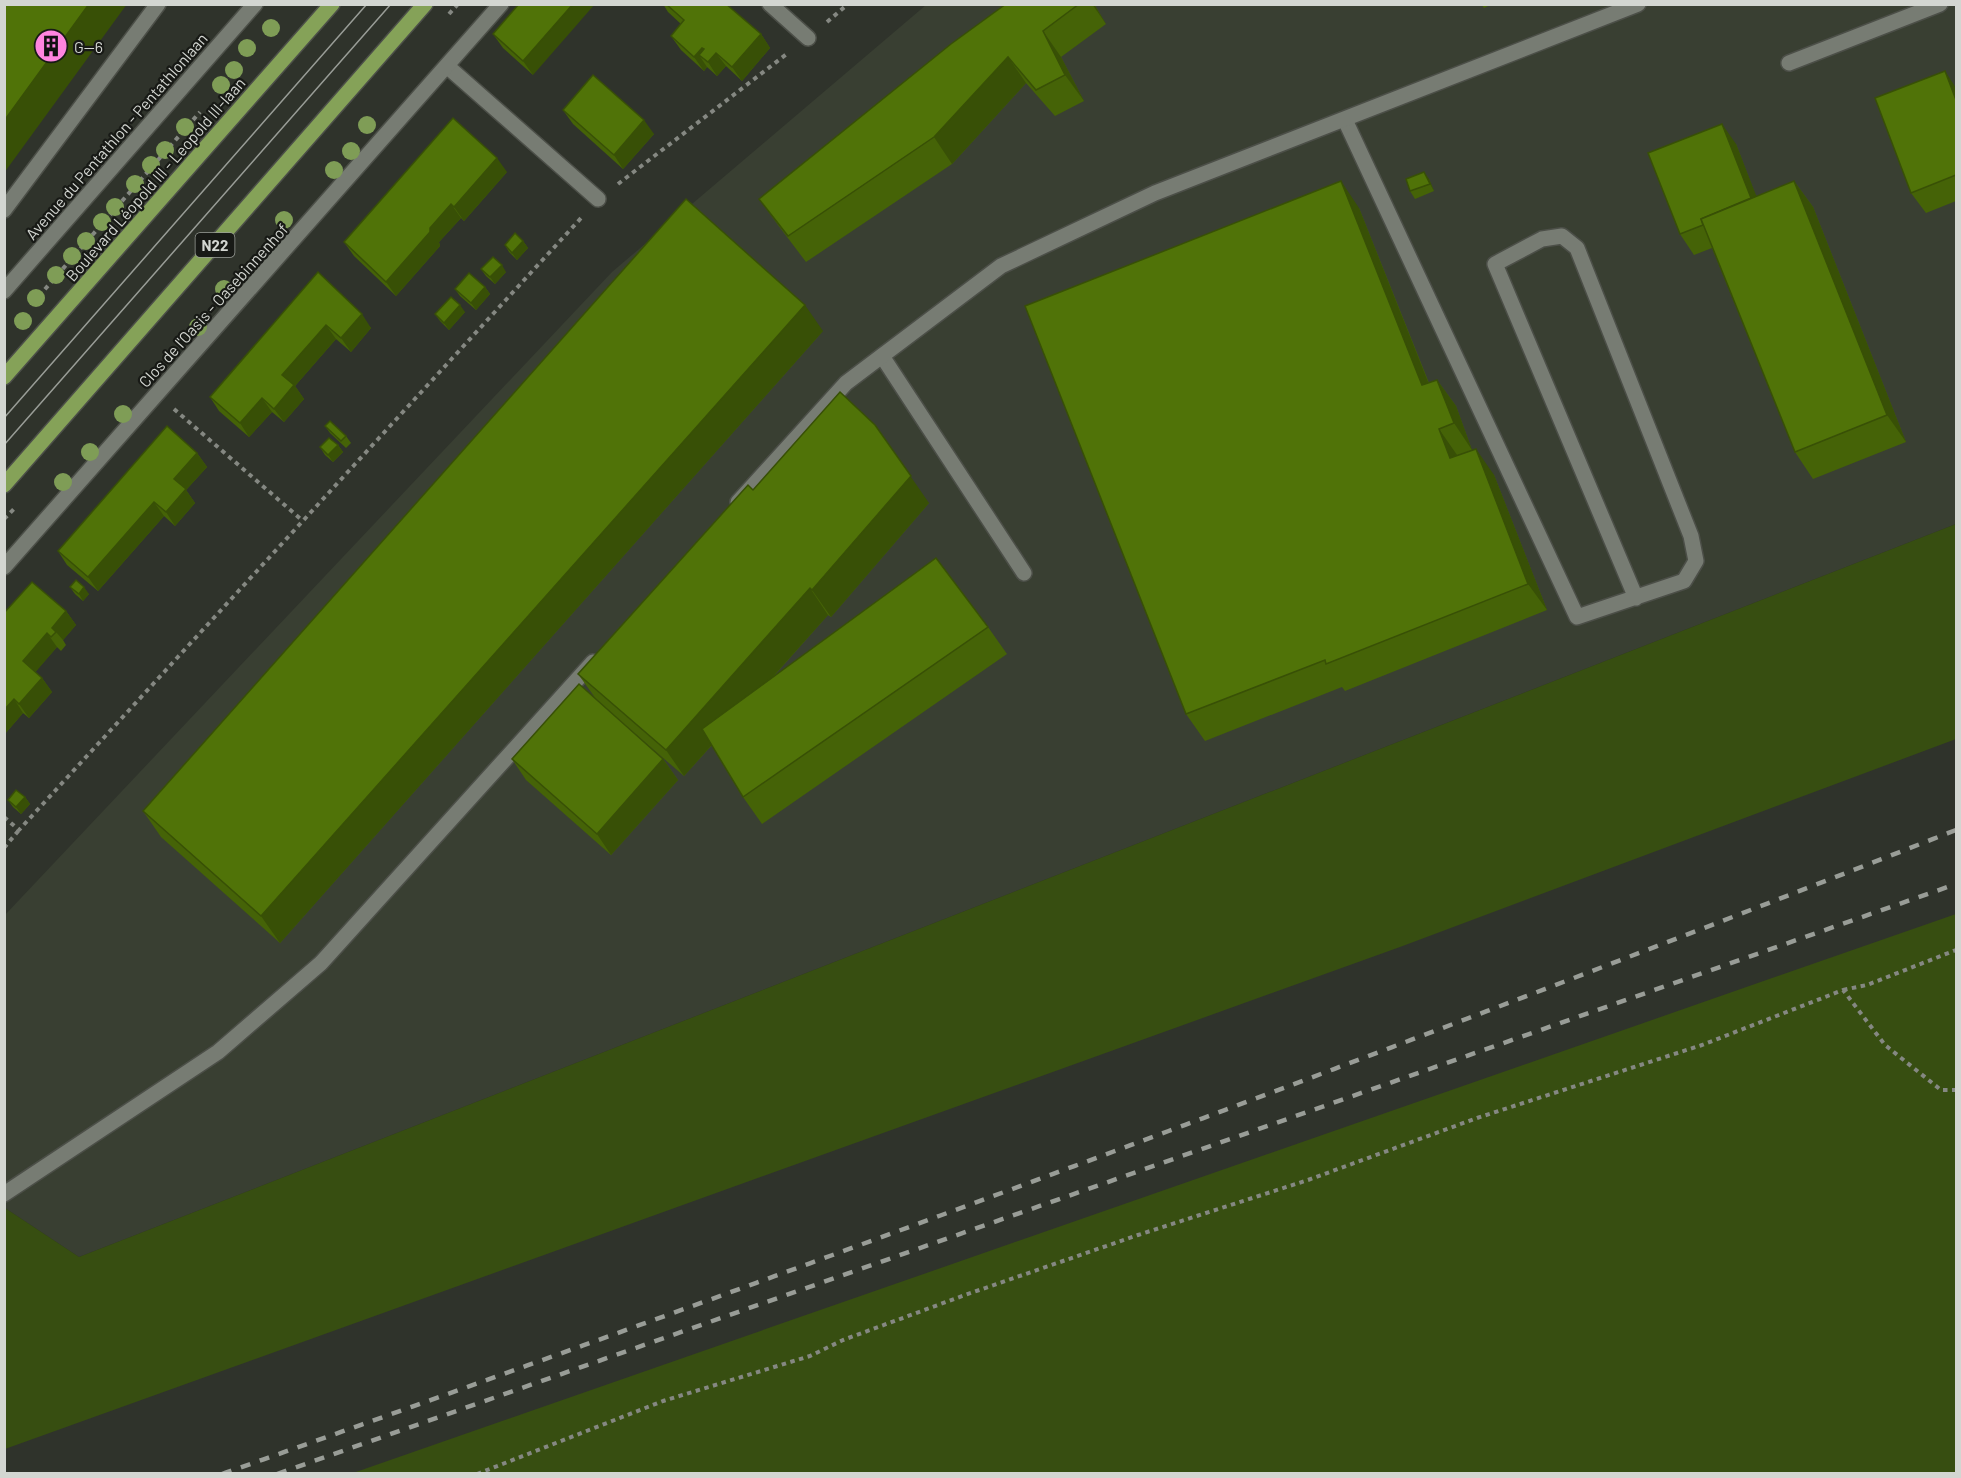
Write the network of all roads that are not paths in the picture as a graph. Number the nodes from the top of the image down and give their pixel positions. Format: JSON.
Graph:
{"nodes":[{"id":1,"x":158,"y":4,"type":"edge"},
{"id":2,"x":255,"y":4,"type":"edge"},
{"id":3,"x":332,"y":4,"type":"edge"},
{"id":4,"x":425,"y":4,"type":"edge"},
{"id":5,"x":501,"y":4,"type":"edge"},
{"id":6,"x":770,"y":4,"type":"edge"},
{"id":7,"x":1638,"y":4,"type":"edge"},
{"id":8,"x":1940,"y":4,"type":"edge"},
{"id":9,"x":808,"y":38,"type":"road end"},
{"id":10,"x":1788,"y":63,"type":"dead end"},
{"id":11,"x":448,"y":67,"type":"junction"},
{"id":12,"x":1345,"y":120,"type":"junction"},
{"id":13,"x":598,"y":199,"type":"road end"},
{"id":14,"x":4,"y":210,"type":"edge"},
{"id":15,"x":4,"y":291,"type":"edge"},
{"id":16,"x":882,"y":356,"type":"junction"},
{"id":17,"x":4,"y":377,"type":"edge"},
{"id":18,"x":4,"y":485,"type":"edge"},
{"id":19,"x":727,"y":515,"type":"edge"},
{"id":20,"x":4,"y":567,"type":"edge"},
{"id":21,"x":1024,"y":573,"type":"dead end"},
{"id":22,"x":1636,"y":597,"type":"junction"},
{"id":23,"x":608,"y":647,"type":"edge"},
{"id":24,"x":4,"y":1194,"type":"edge"}],
"edges":[{"from":1,"to":14,"type":"street"},
{"from":2,"to":15,"type":"street","name":"Avenue du Pentathlon - Pentathlonlaan"},
{"from":3,"to":17,"type":"main road","name":"Boulevard Léopold III - Leopold III-laan"},
{"from":4,"to":18,"type":"main road","number":"N22"},
{"from":5,"to":11,"type":"street","name":"Clos de l'Oasis - Oasebinnenhof"},
{"from":6,"to":9,"type":"street"},
{"from":7,"to":12,"type":"street"},
{"from":8,"to":10,"type":"street"},
{"from":11,"to":13,"type":"street"},
{"from":11,"to":20,"type":"street","name":"Clos de l'Oasis - Oasebinnenhof"},
{"from":12,"to":16,"type":"street"},
{"from":12,"to":22,"type":"street"},
{"from":16,"to":19,"type":"street"},
{"from":16,"to":21,"type":"street"},
{"from":22,"to":22,"type":"street"},
{"from":23,"to":24,"type":"street"}]}
